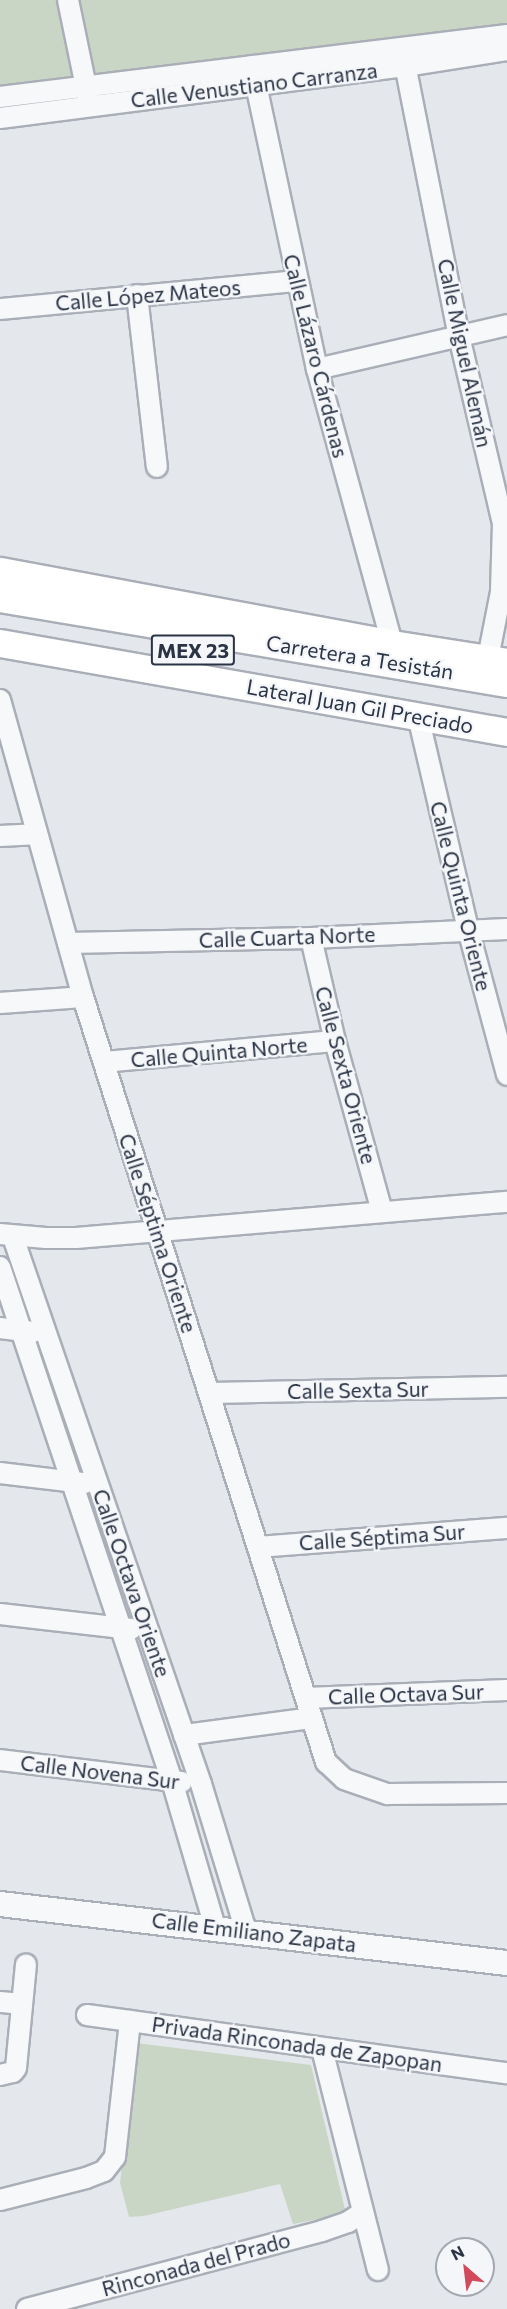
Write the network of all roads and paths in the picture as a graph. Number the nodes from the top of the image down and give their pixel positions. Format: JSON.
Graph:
{"nodes":[{"id":1,"x":68,"y":0,"type":"edge"},
{"id":2,"x":507,"y":34,"type":"edge"},
{"id":3,"x":507,"y":50,"type":"edge"},
{"id":4,"x":403,"y":57,"type":"junction"},
{"id":5,"x":254,"y":75,"type":"junction"},
{"id":6,"x":0,"y":96,"type":"edge"},
{"id":7,"x":88,"y":96,"type":"junction"},
{"id":8,"x":0,"y":118,"type":"edge"},
{"id":9,"x":296,"y":281,"type":"junction"},
{"id":10,"x":137,"y":296,"type":"junction"},
{"id":11,"x":0,"y":309,"type":"edge"},
{"id":12,"x":507,"y":325,"type":"edge"},
{"id":13,"x":459,"y":336,"type":"junction"},
{"id":14,"x":317,"y":369,"type":"junction"},
{"id":15,"x":157,"y":467,"type":"dead end"},
{"id":16,"x":0,"y":571,"type":"edge"},
{"id":17,"x":0,"y":597,"type":"edge"},
{"id":18,"x":0,"y":618,"type":"edge"},
{"id":19,"x":0,"y":643,"type":"edge"},
{"id":20,"x":392,"y":644,"type":"junction"},
{"id":21,"x":497,"y":660,"type":"edge"},
{"id":22,"x":507,"y":682,"type":"edge"},
{"id":23,"x":0,"y":700,"type":"edge"},
{"id":24,"x":507,"y":702,"type":"edge"},
{"id":25,"x":418,"y":716,"type":"junction"},
{"id":26,"x":507,"y":732,"type":"edge"},
{"id":27,"x":35,"y":834,"type":"junction"},
{"id":28,"x":0,"y":836,"type":"edge"},
{"id":29,"x":507,"y":928,"type":"edge"},
{"id":30,"x":468,"y":929,"type":"junction"},
{"id":31,"x":311,"y":938,"type":"junction"},
{"id":32,"x":68,"y":943,"type":"junction"},
{"id":33,"x":83,"y":997,"type":"junction"},
{"id":34,"x":0,"y":1003,"type":"edge"},
{"id":35,"x":335,"y":1041,"type":"junction"},
{"id":36,"x":104,"y":1062,"type":"junction"},
{"id":37,"x":507,"y":1075,"type":"edge"},
{"id":38,"x":507,"y":1202,"type":"edge"},
{"id":39,"x":382,"y":1212,"type":"junction"},
{"id":40,"x":157,"y":1230,"type":"junction"},
{"id":41,"x":7,"y":1235,"type":"edge"},
{"id":42,"x":0,"y":1267,"type":"edge"},
{"id":43,"x":0,"y":1328,"type":"edge"},
{"id":44,"x":21,"y":1330,"type":"junction"},
{"id":45,"x":46,"y":1334,"type":"junction"},
{"id":46,"x":507,"y":1387,"type":"edge"},
{"id":47,"x":209,"y":1393,"type":"junction"},
{"id":48,"x":0,"y":1473,"type":"edge"},
{"id":49,"x":72,"y":1482,"type":"junction"},
{"id":50,"x":98,"y":1485,"type":"junction"},
{"id":51,"x":507,"y":1528,"type":"edge"},
{"id":52,"x":258,"y":1547,"type":"junction"},
{"id":53,"x":0,"y":1614,"type":"edge"},
{"id":54,"x":121,"y":1628,"type":"junction"},
{"id":55,"x":148,"y":1631,"type":"junction"},
{"id":56,"x":507,"y":1690,"type":"edge"},
{"id":57,"x":306,"y":1698,"type":"junction"},
{"id":58,"x":312,"y":1718,"type":"junction"},
{"id":59,"x":184,"y":1736,"type":"junction"},
{"id":60,"x":0,"y":1760,"type":"edge"},
{"id":61,"x":172,"y":1781,"type":"junction"},
{"id":62,"x":201,"y":1784,"type":"junction"},
{"id":63,"x":507,"y":1792,"type":"edge"},
{"id":64,"x":0,"y":1904,"type":"edge"},
{"id":65,"x":215,"y":1927,"type":"junction"},
{"id":66,"x":246,"y":1931,"type":"junction"},
{"id":67,"x":507,"y":1963,"type":"edge"},
{"id":68,"x":26,"y":1964,"type":"dead end"},
{"id":69,"x":0,"y":2002,"type":"edge"},
{"id":70,"x":21,"y":2004,"type":"junction"},
{"id":71,"x":87,"y":2015,"type":"dead end"},
{"id":72,"x":130,"y":2021,"type":"junction"},
{"id":73,"x":322,"y":2049,"type":"junction"},
{"id":74,"x":507,"y":2073,"type":"edge"},
{"id":75,"x":0,"y":2075,"type":"edge"},
{"id":76,"x":0,"y":2200,"type":"edge"},
{"id":77,"x":362,"y":2213,"type":"junction"},
{"id":78,"x":378,"y":2270,"type":"dead end"},
{"id":79,"x":27,"y":2309,"type":"edge"}],
"edges":[{"from":1,"to":7,"type":"street"},
{"from":2,"to":4,"type":"street","name":"Calle Venustiano Carranza"},
{"from":3,"to":4,"type":"street","name":"Calle Venustiano Carranza"},
{"from":4,"to":5,"type":"street","name":"Calle Venustiano Carranza"},
{"from":4,"to":13,"type":"street","name":"Calle Miguel Alemán"},
{"from":5,"to":7,"type":"street","name":"Calle Venustiano Carranza"},
{"from":5,"to":9,"type":"street","name":"Calle Lázaro Cárdenas"},
{"from":6,"to":7,"type":"street","name":"Calle Venustiano Carranza"},
{"from":7,"to":8,"type":"street","name":"Calle Venustiano Carranza"},
{"from":9,"to":10,"type":"street","name":"Calle López Mateos"},
{"from":9,"to":14,"type":"street","name":"Calle Lázaro Cárdenas"},
{"from":10,"to":11,"type":"street","name":"Calle López Mateos"},
{"from":10,"to":15,"type":"street"},
{"from":12,"to":13,"type":"street"},
{"from":13,"to":14,"type":"street"},
{"from":13,"to":21,"type":"street","name":"Calle Miguel Alemán"},
{"from":14,"to":20,"type":"street","name":"Calle Lázaro Cárdenas"},
{"from":16,"to":20,"type":"main road"},
{"from":17,"to":22,"type":"main road","name":"Carretera a Tesistán","number":"MEX 23"},
{"from":18,"to":24,"type":"main road","name":"Carretera a Tesistán","number":"MEX 23"},
{"from":19,"to":25,"type":"main road","name":"Lateral Juan Gil Preciado"},
{"from":20,"to":21,"type":"main road"},
{"from":23,"to":27,"type":"street","name":"Calle Séptima Oriente"},
{"from":25,"to":26,"type":"main road","name":"Lateral Juan Gil Preciado"},
{"from":25,"to":30,"type":"street","name":"Calle Quinta Oriente"},
{"from":27,"to":28,"type":"street"},
{"from":27,"to":32,"type":"street","name":"Calle Séptima Oriente"},
{"from":29,"to":30,"type":"street","name":"Calle Cuarta Norte"},
{"from":30,"to":31,"type":"street","name":"Calle Cuarta Norte"},
{"from":30,"to":37,"type":"street","name":"Calle Quinta Oriente"},
{"from":31,"to":32,"type":"street","name":"Calle Cuarta Norte"},
{"from":31,"to":35,"type":"street","name":"Calle Sexta Oriente"},
{"from":32,"to":33,"type":"street","name":"Calle Séptima Oriente"},
{"from":33,"to":34,"type":"street"},
{"from":33,"to":36,"type":"street","name":"Calle Séptima Oriente"},
{"from":35,"to":36,"type":"street","name":"Calle Quinta Norte"},
{"from":35,"to":39,"type":"street","name":"Calle Sexta Oriente"},
{"from":36,"to":40,"type":"street","name":"Calle Séptima Oriente"},
{"from":38,"to":39,"type":"street"},
{"from":39,"to":40,"type":"street"},
{"from":40,"to":41,"type":"street"},
{"from":40,"to":47,"type":"street","name":"Calle Séptima Oriente"},
{"from":41,"to":45,"type":"street","name":"Calle Octava Oriente"},
{"from":42,"to":44,"type":"street","name":"Calle Octava Oriente"},
{"from":43,"to":44,"type":"street"},
{"from":44,"to":45,"type":"street"},
{"from":44,"to":49,"type":"street","name":"Calle Octava Oriente"},
{"from":45,"to":50,"type":"street","name":"Calle Octava Oriente"},
{"from":46,"to":47,"type":"street","name":"Calle Sexta Sur"},
{"from":47,"to":52,"type":"street","name":"Calle Séptima Oriente"},
{"from":48,"to":49,"type":"street"},
{"from":49,"to":50,"type":"street"},
{"from":49,"to":54,"type":"street","name":"Calle Octava Oriente"},
{"from":50,"to":55,"type":"street","name":"Calle Octava Oriente"},
{"from":51,"to":52,"type":"street","name":"Calle Séptima Sur"},
{"from":52,"to":57,"type":"street","name":"Calle Séptima Oriente"},
{"from":53,"to":54,"type":"street"},
{"from":54,"to":55,"type":"street"},
{"from":54,"to":61,"type":"street","name":"Calle Octava Oriente"},
{"from":55,"to":59,"type":"street","name":"Calle Octava Oriente"},
{"from":56,"to":57,"type":"street","name":"Calle Octava Sur"},
{"from":57,"to":58,"type":"street","name":"Calle Séptima Oriente"},
{"from":58,"to":59,"type":"street"},
{"from":58,"to":63,"type":"street","name":"Calle Séptima Oriente"},
{"from":59,"to":62,"type":"street","name":"Calle Octava Oriente"},
{"from":60,"to":61,"type":"street","name":"Calle Novena Sur"},
{"from":61,"to":62,"type":"street","name":"Calle Novena Sur"},
{"from":61,"to":65,"type":"street","name":"Calle Octava Oriente"},
{"from":62,"to":66,"type":"street","name":"Calle Octava Oriente"},
{"from":64,"to":65,"type":"street","name":"Calle Emiliano Zapata"},
{"from":65,"to":66,"type":"street","name":"Calle Emiliano Zapata"},
{"from":66,"to":67,"type":"street","name":"Calle Emiliano Zapata"},
{"from":68,"to":70,"type":"street"},
{"from":69,"to":70,"type":"street"},
{"from":70,"to":75,"type":"street"},
{"from":71,"to":72,"type":"street","name":"Privada Rinconada de Zapopan"},
{"from":72,"to":73,"type":"street","name":"Privada Rinconada de Zapopan"},
{"from":72,"to":76,"type":"street"},
{"from":73,"to":74,"type":"street","name":"Privada Rinconada de Zapopan"},
{"from":73,"to":77,"type":"street"},
{"from":77,"to":78,"type":"street"},
{"from":77,"to":79,"type":"street","name":"Rinconada del Prado"}]}
